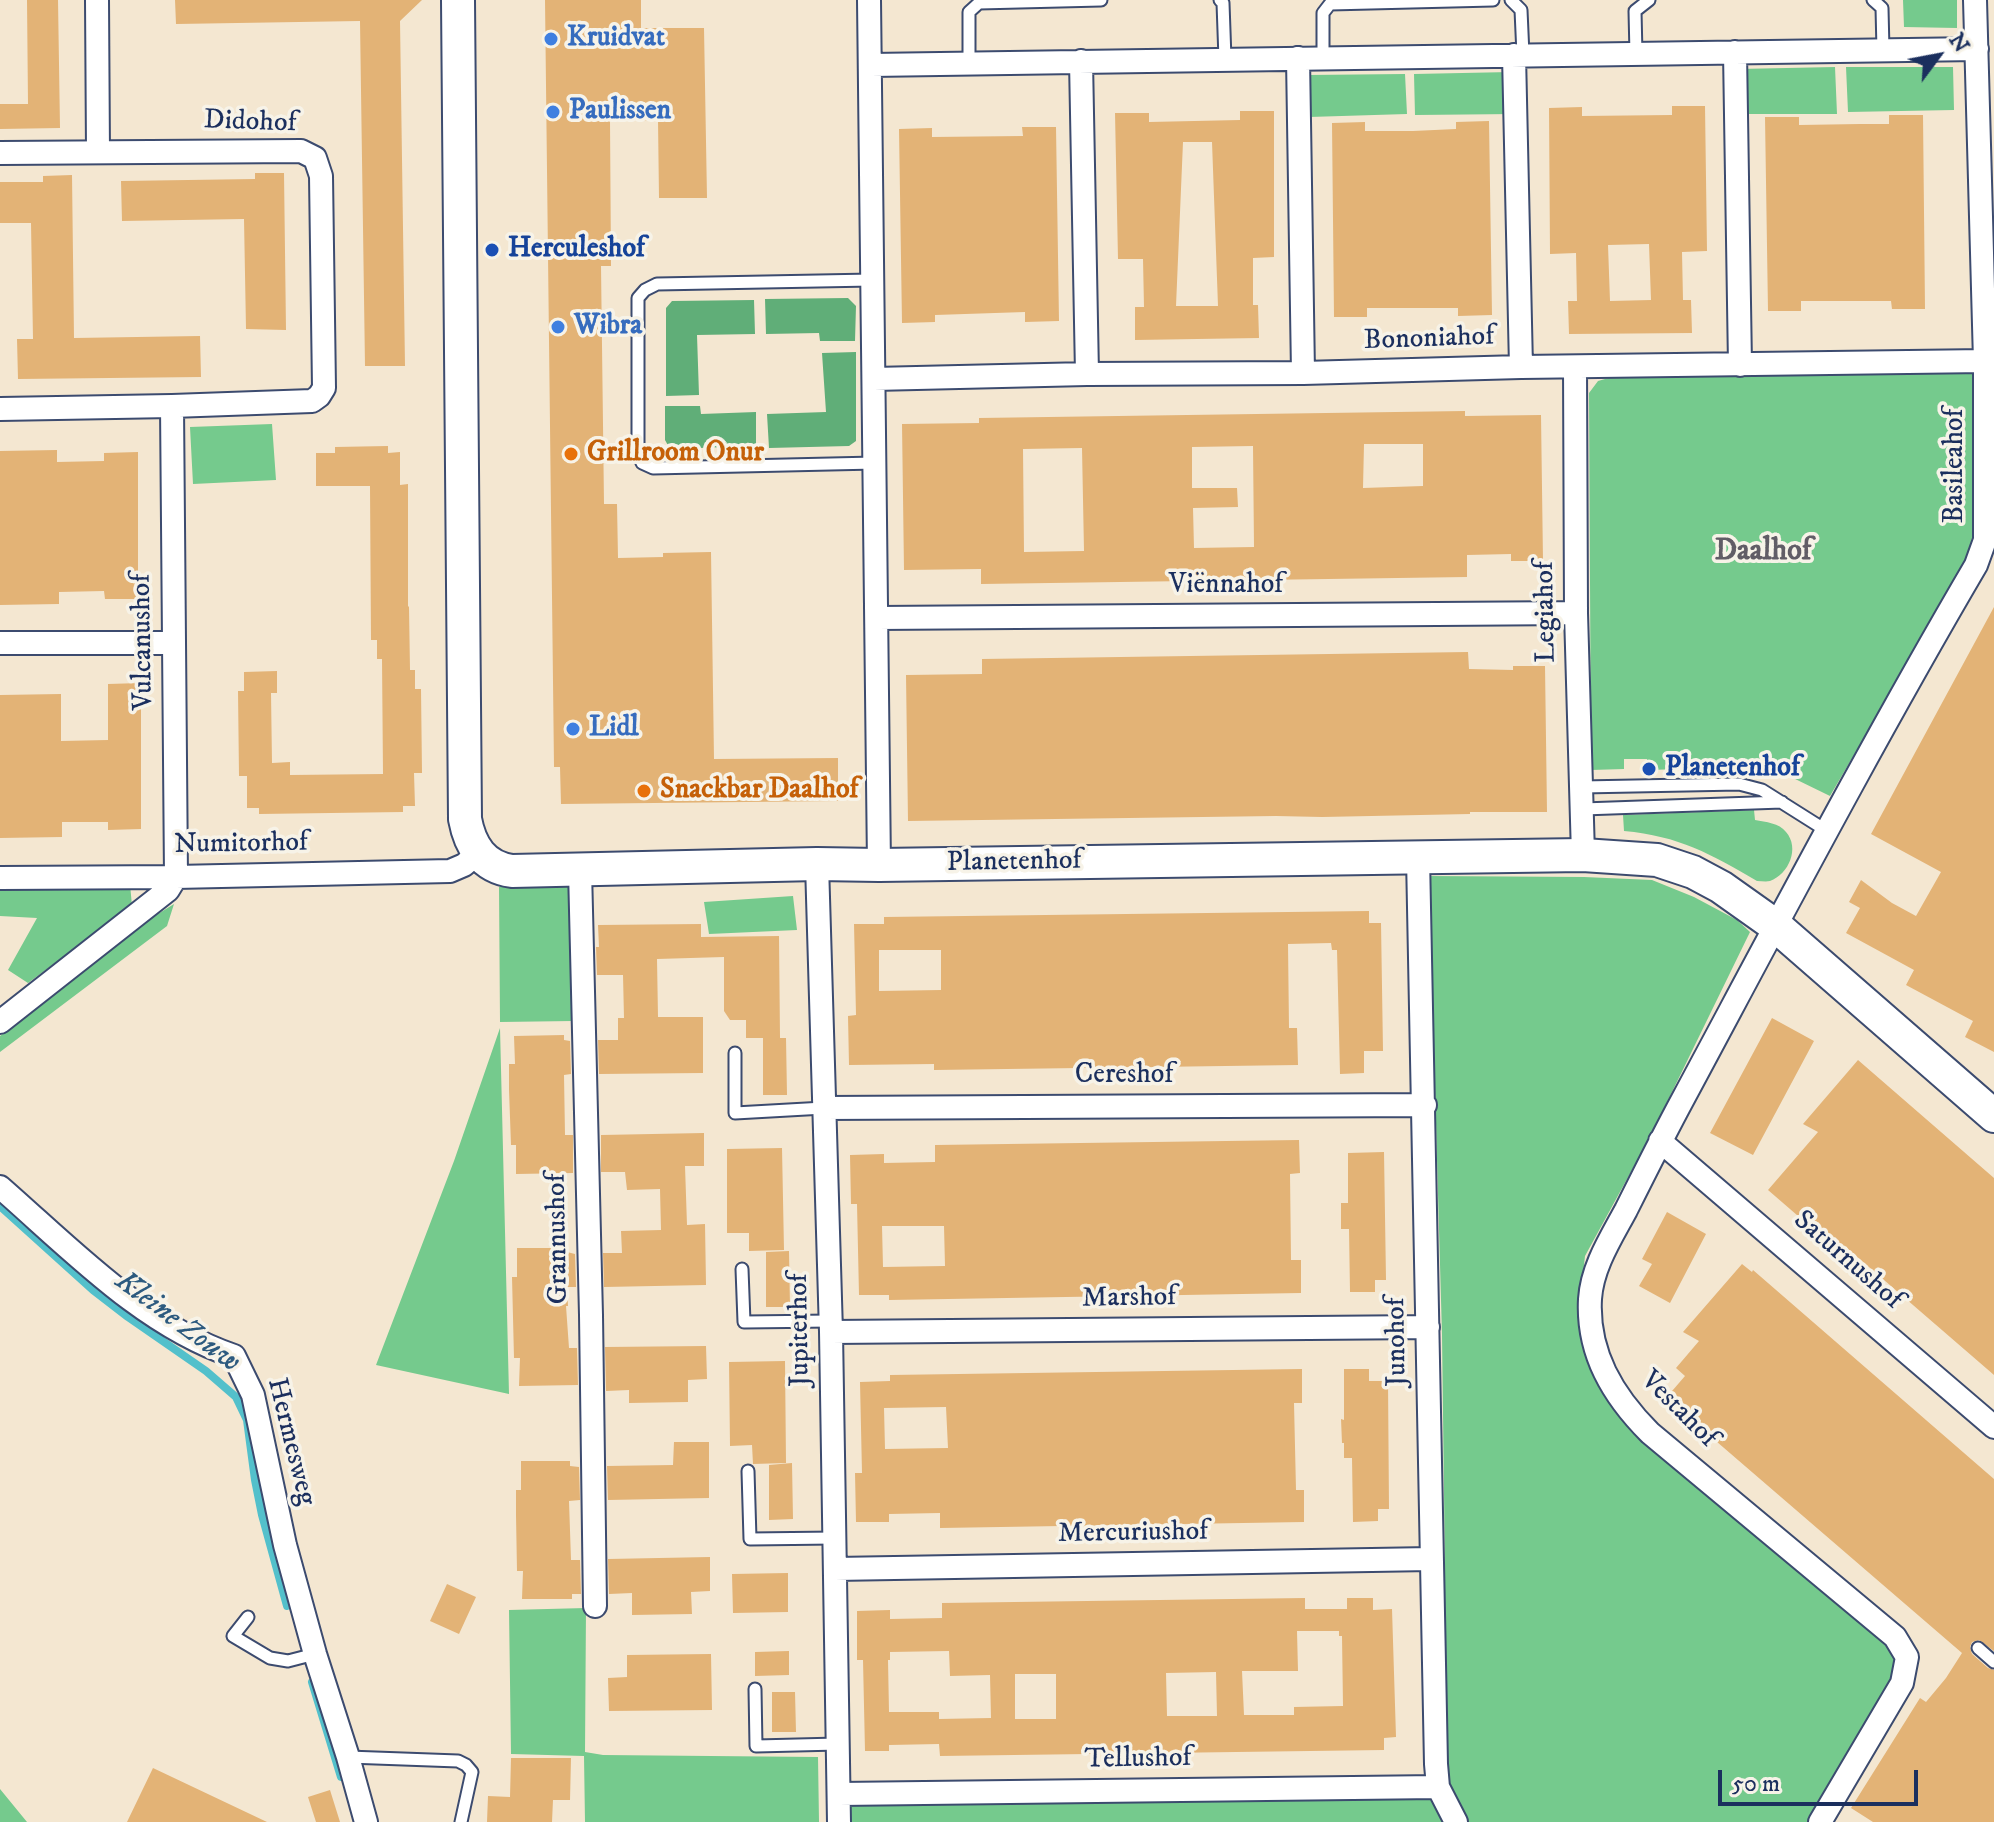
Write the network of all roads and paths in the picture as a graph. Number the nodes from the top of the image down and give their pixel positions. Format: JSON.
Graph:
{"nodes":[{"id":1,"x":97,"y":0,"type":"edge"},
{"id":2,"x":458,"y":0,"type":"edge"},
{"id":3,"x":869,"y":0,"type":"edge"},
{"id":4,"x":1101,"y":0,"type":"edge"},
{"id":5,"x":1220,"y":0,"type":"edge"},
{"id":6,"x":1493,"y":0,"type":"edge"},
{"id":7,"x":1511,"y":0,"type":"edge"},
{"id":8,"x":1649,"y":0,"type":"edge"},
{"id":9,"x":1873,"y":0,"type":"edge"},
{"id":10,"x":1975,"y":0,"type":"edge"},
{"id":11,"x":1977,"y":49,"type":"junction"},
{"id":12,"x":1883,"y":50,"type":"junction"},
{"id":13,"x":1735,"y":52,"type":"junction"},
{"id":14,"x":1636,"y":54,"type":"junction"},
{"id":15,"x":1519,"y":55,"type":"junction"},
{"id":16,"x":1298,"y":58,"type":"junction"},
{"id":17,"x":1323,"y":58,"type":"junction"},
{"id":18,"x":1225,"y":59,"type":"junction"},
{"id":19,"x":1081,"y":61,"type":"junction"},
{"id":20,"x":969,"y":63,"type":"junction"},
{"id":21,"x":871,"y":65,"type":"junction"},
{"id":22,"x":98,"y":152,"type":"junction"},
{"id":23,"x":0,"y":153,"type":"edge"},
{"id":24,"x":872,"y":280,"type":"junction"},
{"id":25,"x":1985,"y":361,"type":"junction"},
{"id":26,"x":1740,"y":365,"type":"junction"},
{"id":27,"x":1521,"y":367,"type":"junction"},
{"id":28,"x":1575,"y":367,"type":"junction"},
{"id":29,"x":1303,"y":373,"type":"junction"},
{"id":30,"x":1087,"y":374,"type":"junction"},
{"id":31,"x":874,"y":379,"type":"junction"},
{"id":32,"x":172,"y":406,"type":"junction"},
{"id":33,"x":0,"y":409,"type":"edge"},
{"id":34,"x":875,"y":463,"type":"junction"},
{"id":35,"x":1990,"y":543,"type":"edge"},
{"id":36,"x":1576,"y":613,"type":"junction"},
{"id":37,"x":877,"y":618,"type":"junction"},
{"id":38,"x":0,"y":643,"type":"edge"},
{"id":39,"x":174,"y":643,"type":"junction"},
{"id":40,"x":1583,"y":798,"type":"junction"},
{"id":41,"x":1783,"y":802,"type":"junction"},
{"id":42,"x":1827,"y":831,"type":"junction"},
{"id":43,"x":478,"y":853,"type":"junction"},
{"id":44,"x":1583,"y":855,"type":"junction"},
{"id":45,"x":1418,"y":857,"type":"junction"},
{"id":46,"x":817,"y":864,"type":"junction"},
{"id":47,"x":879,"y":865,"type":"junction"},
{"id":48,"x":580,"y":870,"type":"junction"},
{"id":49,"x":176,"y":877,"type":"junction"},
{"id":50,"x":0,"y":878,"type":"edge"},
{"id":51,"x":1776,"y":926,"type":"junction"},
{"id":52,"x":0,"y":1022,"type":"edge"},
{"id":53,"x":735,"y":1053,"type":"dead end"},
{"id":54,"x":1425,"y":1105,"type":"junction"},
{"id":55,"x":824,"y":1108,"type":"junction"},
{"id":56,"x":1994,"y":1116,"type":"edge"},
{"id":57,"x":1660,"y":1141,"type":"junction"},
{"id":58,"x":0,"y":1187,"type":"edge"},
{"id":59,"x":742,"y":1269,"type":"dead end"},
{"id":60,"x":831,"y":1327,"type":"junction"},
{"id":61,"x":1428,"y":1327,"type":"junction"},
{"id":62,"x":1994,"y":1427,"type":"edge"},
{"id":63,"x":748,"y":1471,"type":"dead end"},
{"id":64,"x":835,"y":1538,"type":"junction"},
{"id":65,"x":1431,"y":1559,"type":"junction"},
{"id":66,"x":835,"y":1569,"type":"junction"},
{"id":67,"x":595,"y":1606,"type":"dead end"},
{"id":68,"x":248,"y":1617,"type":"dead end"},
{"id":69,"x":1978,"y":1648,"type":"dead end"},
{"id":70,"x":315,"y":1654,"type":"junction"},
{"id":71,"x":1994,"y":1662,"type":"edge"},
{"id":72,"x":755,"y":1689,"type":"dead end"},
{"id":73,"x":838,"y":1744,"type":"junction"},
{"id":74,"x":348,"y":1757,"type":"junction"},
{"id":75,"x":1438,"y":1787,"type":"junction"},
{"id":76,"x":839,"y":1794,"type":"junction"},
{"id":77,"x":366,"y":1822,"type":"edge"},
{"id":78,"x":461,"y":1822,"type":"edge"},
{"id":79,"x":839,"y":1822,"type":"edge"},
{"id":80,"x":1456,"y":1822,"type":"edge"},
{"id":81,"x":1820,"y":1822,"type":"edge"}],
"edges":[{"from":1,"to":22,"type":"street"},
{"from":2,"to":43,"type":"street"},
{"from":3,"to":21,"type":"street"},
{"from":4,"to":20,"type":"lane"},
{"from":5,"to":18,"type":"lane"},
{"from":6,"to":17,"type":"lane"},
{"from":7,"to":15,"type":"lane"},
{"from":8,"to":14,"type":"lane"},
{"from":9,"to":12,"type":"lane"},
{"from":10,"to":11,"type":"street","name":"Basileahof"},
{"from":11,"to":12,"type":"street"},
{"from":11,"to":25,"type":"street","name":"Basileahof"},
{"from":12,"to":13,"type":"street"},
{"from":13,"to":14,"type":"street"},
{"from":13,"to":26,"type":"street"},
{"from":14,"to":15,"type":"street"},
{"from":15,"to":17,"type":"street"},
{"from":15,"to":27,"type":"street"},
{"from":16,"to":17,"type":"street"},
{"from":16,"to":18,"type":"street"},
{"from":16,"to":29,"type":"street"},
{"from":18,"to":19,"type":"street"},
{"from":19,"to":20,"type":"street"},
{"from":19,"to":30,"type":"street"},
{"from":20,"to":21,"type":"street"},
{"from":21,"to":24,"type":"street"},
{"from":22,"to":23,"type":"street","name":"Didohof"},
{"from":22,"to":32,"type":"street","name":"Didohof"},
{"from":24,"to":31,"type":"street"},
{"from":24,"to":34,"type":"lane"},
{"from":25,"to":26,"type":"street","name":"Bononiahof"},
{"from":25,"to":35,"type":"street","name":"Basileahof"},
{"from":26,"to":28,"type":"street","name":"Bononiahof"},
{"from":27,"to":28,"type":"street","name":"Bononiahof"},
{"from":27,"to":29,"type":"street","name":"Bononiahof"},
{"from":28,"to":36,"type":"street","name":"Legiahof"},
{"from":29,"to":30,"type":"street","name":"Bononiahof"},
{"from":30,"to":31,"type":"street","name":"Bononiahof"},
{"from":31,"to":34,"type":"street"},
{"from":32,"to":33,"type":"street"},
{"from":32,"to":39,"type":"street","name":"Vulcanushof"},
{"from":34,"to":37,"type":"street"},
{"from":35,"to":42,"type":"street","name":"Basileahof"},
{"from":36,"to":37,"type":"street","name":"Viënnahof"},
{"from":36,"to":40,"type":"street","name":"Legiahof"},
{"from":37,"to":47,"type":"street"},
{"from":38,"to":39,"type":"street"},
{"from":39,"to":49,"type":"street","name":"Vulcanushof"},
{"from":40,"to":41,"type":"lane"},
{"from":40,"to":41,"type":"lane"},
{"from":40,"to":44,"type":"street","name":"Legiahof"},
{"from":41,"to":42,"type":"lane"},
{"from":42,"to":51,"type":"street","name":"Basileahof"},
{"from":43,"to":48,"type":"street","name":"Planetenhof"},
{"from":43,"to":49,"type":"street","name":"Numitorhof"},
{"from":44,"to":45,"type":"street","name":"Planetenhof"},
{"from":44,"to":51,"type":"street","name":"Planetenhof"},
{"from":45,"to":47,"type":"street","name":"Planetenhof"},
{"from":45,"to":54,"type":"street","name":"Junohof"},
{"from":46,"to":47,"type":"street","name":"Planetenhof"},
{"from":46,"to":48,"type":"street","name":"Planetenhof"},
{"from":46,"to":55,"type":"street","name":"Jupiterhof"},
{"from":48,"to":67,"type":"street","name":"Grannushof"},
{"from":49,"to":50,"type":"street","name":"Numitorhof"},
{"from":49,"to":52,"type":"street"},
{"from":51,"to":56,"type":"street","name":"Planetenhof"},
{"from":51,"to":57,"type":"street","name":"Vestahof"},
{"from":53,"to":55,"type":"lane"},
{"from":54,"to":55,"type":"street","name":"Cereshof"},
{"from":54,"to":61,"type":"street","name":"Junohof"},
{"from":55,"to":60,"type":"street","name":"Jupiterhof"},
{"from":57,"to":62,"type":"street","name":"Saturnushof"},
{"from":57,"to":81,"type":"street","name":"Vestahof"},
{"from":58,"to":70,"type":"street","name":"Hermesweg"},
{"from":59,"to":60,"type":"lane"},
{"from":60,"to":61,"type":"street","name":"Marshof"},
{"from":60,"to":64,"type":"street","name":"Jupiterhof"},
{"from":61,"to":65,"type":"street","name":"Junohof"},
{"from":63,"to":64,"type":"lane"},
{"from":64,"to":66,"type":"street","name":"Jupiterhof"},
{"from":65,"to":66,"type":"street","name":"Mercuriushof"},
{"from":65,"to":75,"type":"street","name":"Junohof"},
{"from":66,"to":73,"type":"street","name":"Jupiterhof"},
{"from":68,"to":70,"type":"lane"},
{"from":69,"to":71,"type":"lane"},
{"from":70,"to":74,"type":"street","name":"Hermesweg"},
{"from":72,"to":73,"type":"lane"},
{"from":73,"to":76,"type":"street","name":"Jupiterhof"},
{"from":74,"to":77,"type":"street","name":"Hermesweg"},
{"from":74,"to":78,"type":"lane"},
{"from":75,"to":76,"type":"street","name":"Tellushof"},
{"from":75,"to":80,"type":"street","name":"Junohof"},
{"from":76,"to":79,"type":"street","name":"Jupiterhof"}]}
